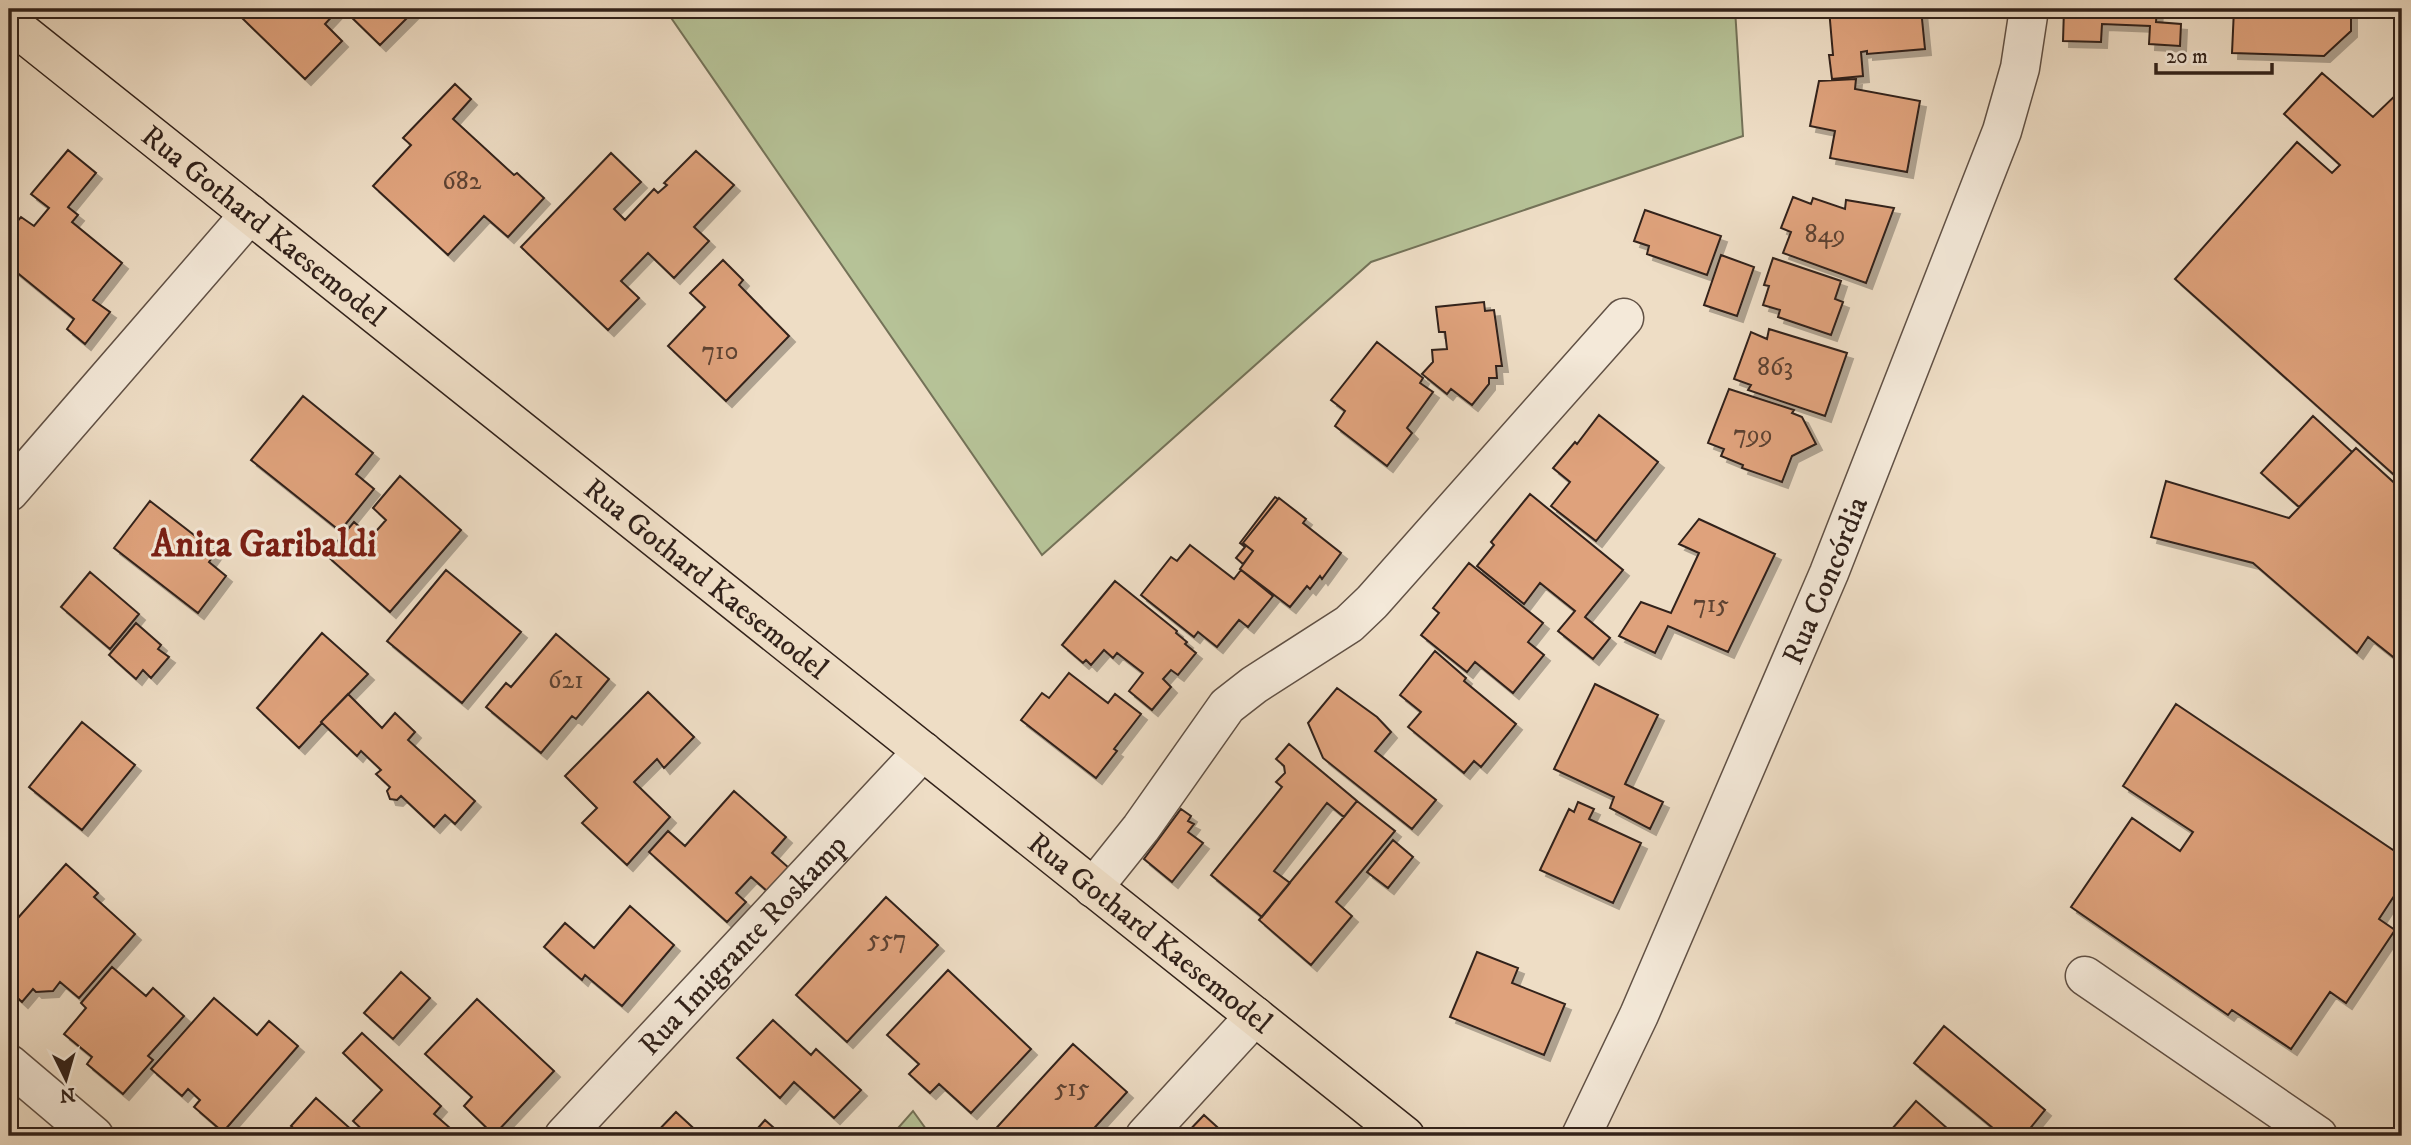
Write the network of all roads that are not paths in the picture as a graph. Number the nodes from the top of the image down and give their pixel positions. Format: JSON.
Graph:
{"nodes":[{"id":1,"x":2029,"y":9,"type":"edge"},
{"id":2,"x":9,"y":22,"type":"edge"},
{"id":3,"x":250,"y":214,"type":"junction"},
{"id":4,"x":1624,"y":318,"type":"dead end"},
{"id":5,"x":9,"y":492,"type":"edge"},
{"id":6,"x":923,"y":751,"type":"junction"},
{"id":7,"x":1093,"y":888,"type":"junction"},
{"id":8,"x":2085,"y":976,"type":"dead end"},
{"id":9,"x":1255,"y":1016,"type":"junction"},
{"id":10,"x":9,"y":1064,"type":"edge"},
{"id":11,"x":94,"y":1136,"type":"edge"},
{"id":12,"x":564,"y":1136,"type":"edge"},
{"id":13,"x":1144,"y":1136,"type":"edge"},
{"id":14,"x":1405,"y":1136,"type":"edge"},
{"id":15,"x":1581,"y":1136,"type":"edge"},
{"id":16,"x":2318,"y":1136,"type":"edge"}],
"edges":[{"from":1,"to":15,"type":"street","name":"Rua Concórdia"},
{"from":2,"to":3,"type":"main road","name":"Rua Gothard Kaesemodel"},
{"from":3,"to":5,"type":"street"},
{"from":3,"to":6,"type":"main road","name":"Rua Gothard Kaesemodel"},
{"from":4,"to":7,"type":"street"},
{"from":6,"to":7,"type":"main road","name":"Rua Gothard Kaesemodel"},
{"from":6,"to":12,"type":"street","name":"Rua Imigrante Roskamp"},
{"from":7,"to":9,"type":"main road","name":"Rua Gothard Kaesemodel"},
{"from":8,"to":16,"type":"street"},
{"from":9,"to":13,"type":"street"},
{"from":9,"to":14,"type":"main road","name":"Rua Gothard Kaesemodel"},
{"from":10,"to":11,"type":"street"}]}
